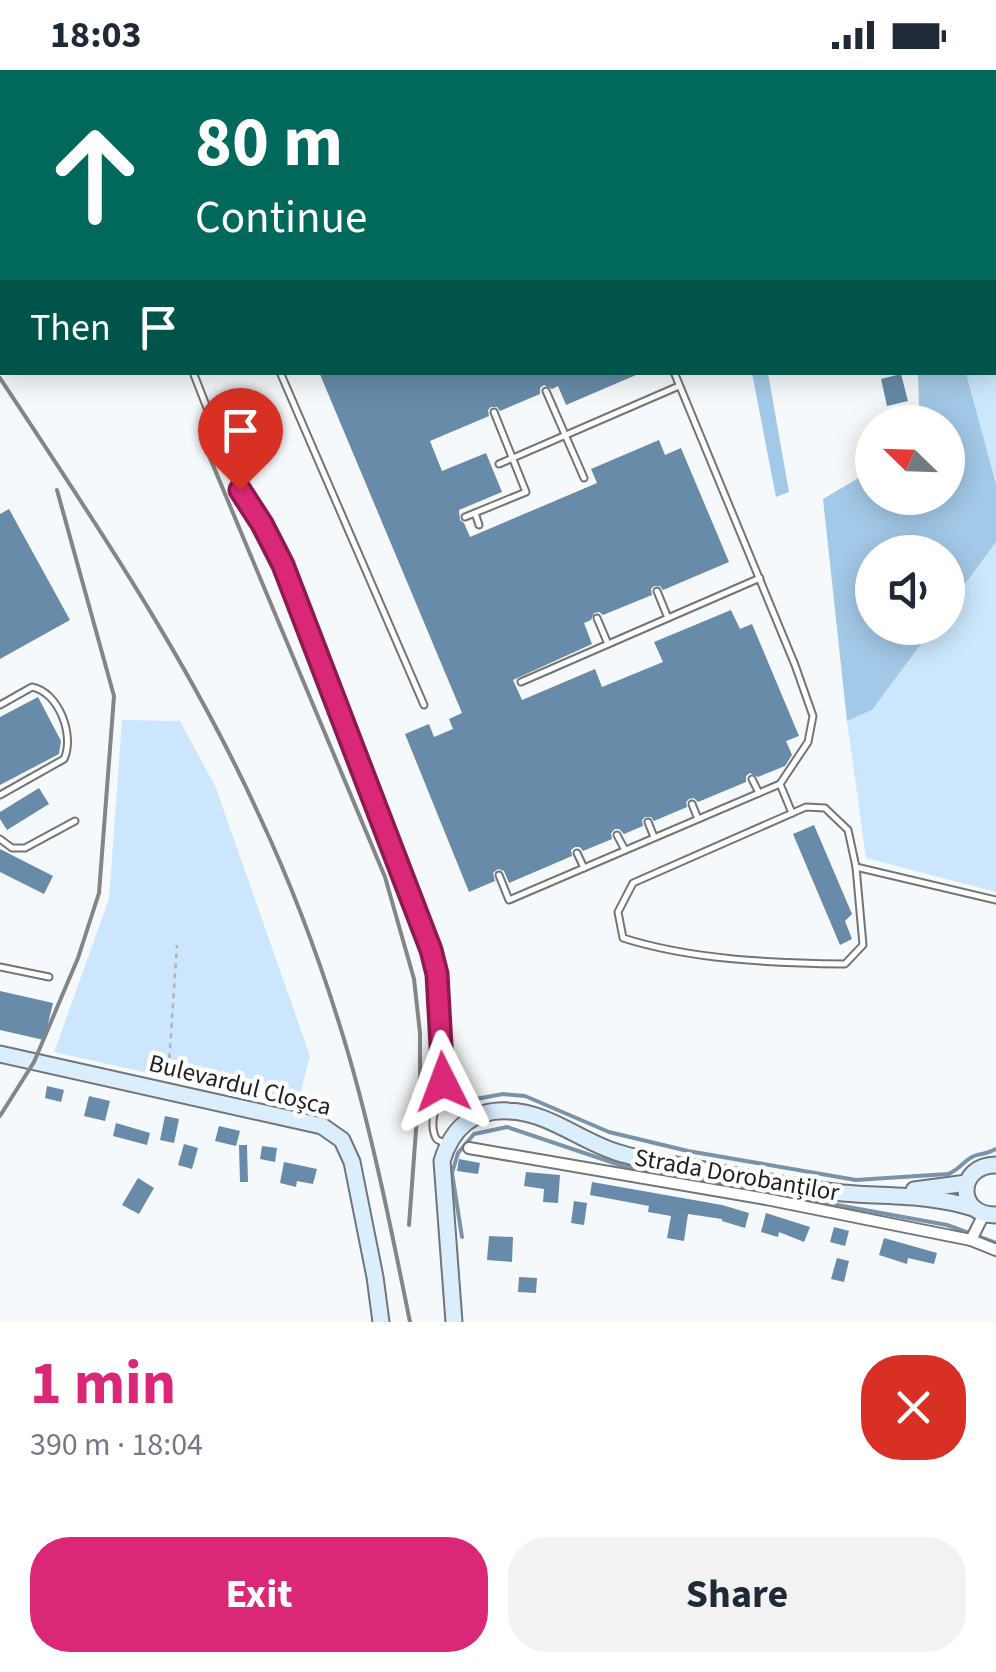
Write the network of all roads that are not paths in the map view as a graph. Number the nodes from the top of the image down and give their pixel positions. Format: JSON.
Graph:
{"nodes":[{"id":1,"x":194,"y":375,"type":"edge"},
{"id":2,"x":281,"y":375,"type":"edge"},
{"id":3,"x":675,"y":375,"type":"edge"},
{"id":4,"x":679,"y":386,"type":"junction"},
{"id":5,"x":546,"y":392,"type":"dead end"},
{"id":6,"x":494,"y":412,"type":"dead end"},
{"id":7,"x":565,"y":435,"type":"junction"},
{"id":8,"x":513,"y":458,"type":"junction"},
{"id":9,"x":499,"y":464,"type":"dead end"},
{"id":10,"x":584,"y":478,"type":"dead end"},
{"id":11,"x":475,"y":513,"type":"junction"},
{"id":12,"x":465,"y":517,"type":"dead end"},
{"id":13,"x":479,"y":524,"type":"dead end"},
{"id":14,"x":760,"y":578,"type":"junction"},
{"id":15,"x":658,"y":592,"type":"dead end"},
{"id":16,"x":596,"y":618,"type":"dead end"},
{"id":17,"x":668,"y":618,"type":"junction"},
{"id":18,"x":608,"y":644,"type":"junction"},
{"id":19,"x":521,"y":682,"type":"dead end"},
{"id":20,"x":424,"y":705,"type":"dead end"},
{"id":21,"x":0,"y":706,"type":"edge"},
{"id":22,"x":752,"y":779,"type":"dead end"},
{"id":23,"x":780,"y":784,"type":"junction"},
{"id":24,"x":758,"y":793,"type":"junction"},
{"id":25,"x":0,"y":795,"type":"edge"},
{"id":26,"x":692,"y":804,"type":"dead end"},
{"id":27,"x":792,"y":813,"type":"junction"},
{"id":28,"x":698,"y":819,"type":"junction"},
{"id":29,"x":75,"y":821,"type":"dead end"},
{"id":30,"x":648,"y":822,"type":"dead end"},
{"id":31,"x":617,"y":835,"type":"dead end"},
{"id":32,"x":654,"y":838,"type":"junction"},
{"id":33,"x":0,"y":839,"type":"edge"},
{"id":34,"x":625,"y":850,"type":"junction"},
{"id":35,"x":578,"y":853,"type":"dead end"},
{"id":36,"x":856,"y":867,"type":"junction"},
{"id":37,"x":584,"y":868,"type":"junction"},
{"id":38,"x":499,"y":875,"type":"dead end"},
{"id":39,"x":996,"y":900,"type":"edge"},
{"id":40,"x":0,"y":967,"type":"edge"},
{"id":41,"x":49,"y":977,"type":"dead end"},
{"id":42,"x":0,"y":1054,"type":"edge"},
{"id":43,"x":448,"y":1144,"type":"junction"},
{"id":44,"x":468,"y":1148,"type":"dead end"},
{"id":45,"x":996,"y":1165,"type":"edge"},
{"id":46,"x":967,"y":1183,"type":"junction"},
{"id":47,"x":870,"y":1194,"type":"junction"},
{"id":48,"x":984,"y":1212,"type":"edge"},
{"id":49,"x":971,"y":1240,"type":"junction"},
{"id":50,"x":996,"y":1250,"type":"edge"},
{"id":51,"x":381,"y":1322,"type":"edge"},
{"id":52,"x":454,"y":1322,"type":"edge"}],
"edges":[{"from":1,"to":43,"type":"lane"},
{"from":2,"to":20,"type":"lane"},
{"from":3,"to":4,"type":"lane"},
{"from":4,"to":7,"type":"lane"},
{"from":4,"to":14,"type":"lane"},
{"from":5,"to":7,"type":"lane"},
{"from":6,"to":8,"type":"lane"},
{"from":7,"to":8,"type":"lane"},
{"from":7,"to":10,"type":"lane"},
{"from":8,"to":9,"type":"lane"},
{"from":8,"to":11,"type":"lane"},
{"from":11,"to":12,"type":"lane"},
{"from":11,"to":13,"type":"lane"},
{"from":14,"to":17,"type":"lane"},
{"from":14,"to":23,"type":"lane"},
{"from":15,"to":17,"type":"lane"},
{"from":16,"to":18,"type":"lane"},
{"from":17,"to":18,"type":"lane"},
{"from":18,"to":19,"type":"lane"},
{"from":21,"to":25,"type":"lane"},
{"from":22,"to":24,"type":"lane"},
{"from":23,"to":24,"type":"lane"},
{"from":23,"to":27,"type":"lane"},
{"from":24,"to":28,"type":"lane"},
{"from":26,"to":28,"type":"lane"},
{"from":27,"to":36,"type":"lane"},
{"from":27,"to":36,"type":"lane"},
{"from":28,"to":32,"type":"lane"},
{"from":29,"to":33,"type":"lane"},
{"from":30,"to":32,"type":"lane"},
{"from":31,"to":34,"type":"lane"},
{"from":32,"to":34,"type":"lane"},
{"from":34,"to":37,"type":"lane"},
{"from":35,"to":37,"type":"lane"},
{"from":36,"to":39,"type":"lane"},
{"from":37,"to":38,"type":"lane"},
{"from":40,"to":41,"type":"lane"},
{"from":42,"to":51,"type":"main road","name":"Bulevardul Cloșca"},
{"from":43,"to":47,"type":"main road"},
{"from":43,"to":52,"type":"main road"},
{"from":44,"to":49,"type":"street","name":"Strada Dorobanților"},
{"from":45,"to":46,"type":"main road"},
{"from":46,"to":47,"type":"main road"},
{"from":46,"to":48,"type":"main road"},
{"from":47,"to":48,"type":"main road"},
{"from":48,"to":49,"type":"street"},
{"from":49,"to":50,"type":"street","name":"Strada Dorobanților"}]}
